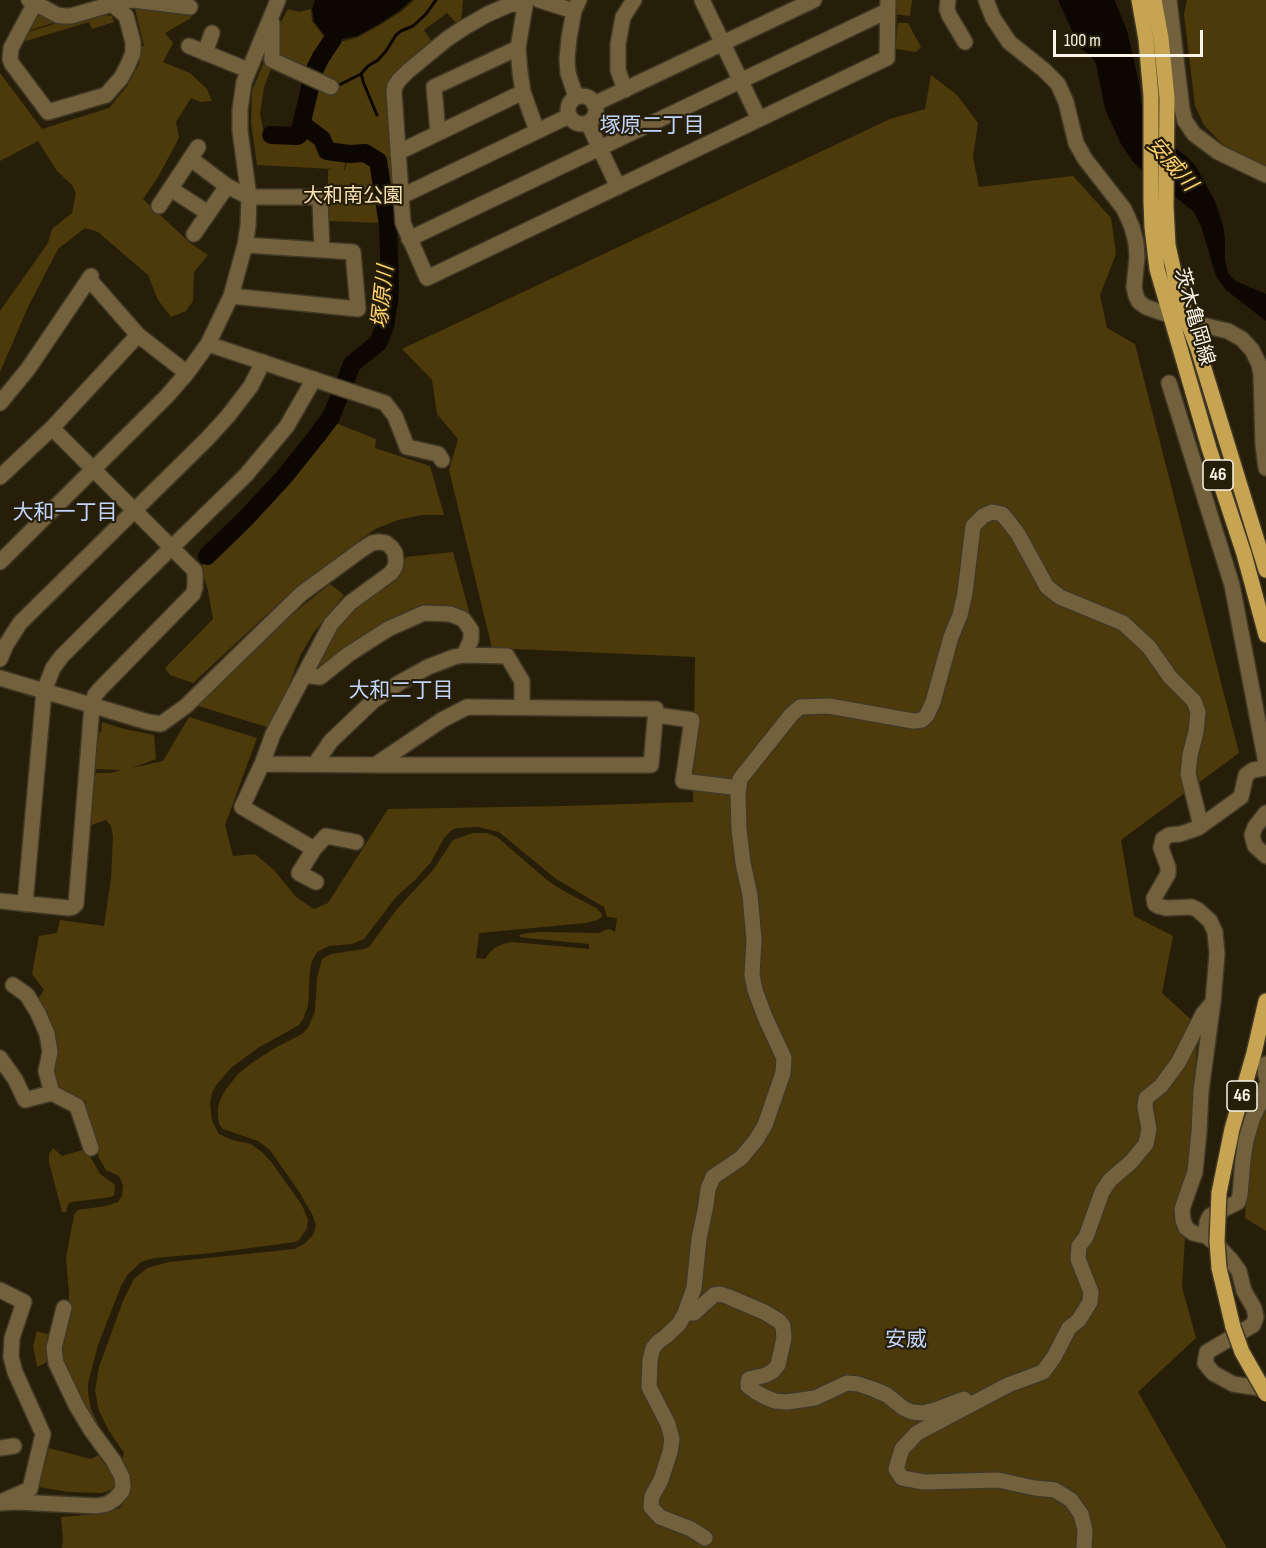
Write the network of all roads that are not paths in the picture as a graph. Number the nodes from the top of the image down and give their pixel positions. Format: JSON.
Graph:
{"nodes":[{"id":1,"x":278,"y":0,"type":"edge"},
{"id":2,"x":634,"y":0,"type":"edge"},
{"id":3,"x":702,"y":0,"type":"edge"},
{"id":4,"x":814,"y":0,"type":"edge"},
{"id":5,"x":948,"y":0,"type":"edge"},
{"id":6,"x":986,"y":0,"type":"edge"},
{"id":7,"x":1139,"y":0,"type":"edge"},
{"id":8,"x":1154,"y":0,"type":"edge"},
{"id":9,"x":1169,"y":0,"type":"edge"},
{"id":10,"x":32,"y":2,"type":"edge"},
{"id":11,"x":530,"y":2,"type":"edge"},
{"id":12,"x":112,"y":4,"type":"junction"},
{"id":13,"x":577,"y":5,"type":"edge"},
{"id":14,"x":887,"y":6,"type":"edge"},
{"id":15,"x":190,"y":7,"type":"dead end"},
{"id":16,"x":272,"y":15,"type":"junction"},
{"id":17,"x":212,"y":33,"type":"dead end"},
{"id":18,"x":965,"y":42,"type":"dead end"},
{"id":19,"x":723,"y":43,"type":"junction"},
{"id":20,"x":189,"y":46,"type":"dead end"},
{"id":21,"x":518,"y":48,"type":"junction"},
{"id":22,"x":205,"y":52,"type":"junction"},
{"id":23,"x":248,"y":70,"type":"junction"},
{"id":24,"x":741,"y":80,"type":"junction"},
{"id":25,"x":331,"y":87,"type":"dead end"},
{"id":26,"x":625,"y":90,"type":"junction"},
{"id":27,"x":524,"y":92,"type":"junction"},
{"id":28,"x":576,"y":97,"type":"junction"},
{"id":29,"x":594,"y":104,"type":"junction"},
{"id":30,"x":569,"y":116,"type":"junction"},
{"id":31,"x":759,"y":119,"type":"junction"},
{"id":32,"x":588,"y":123,"type":"junction"},
{"id":33,"x":537,"y":131,"type":"junction"},
{"id":34,"x":438,"y":133,"type":"junction"},
{"id":35,"x":600,"y":148,"type":"junction"},
{"id":36,"x":399,"y":152,"type":"junction"},
{"id":37,"x":1266,"y":175,"type":"edge"},
{"id":38,"x":227,"y":186,"type":"junction"},
{"id":39,"x":618,"y":187,"type":"junction"},
{"id":40,"x":171,"y":189,"type":"junction"},
{"id":41,"x":402,"y":196,"type":"junction"},
{"id":42,"x":249,"y":197,"type":"junction"},
{"id":43,"x":1158,"y":204,"type":"junction"},
{"id":44,"x":159,"y":206,"type":"dead end"},
{"id":45,"x":208,"y":213,"type":"junction"},
{"id":46,"x":194,"y":234,"type":"dead end"},
{"id":47,"x":410,"y":239,"type":"junction"},
{"id":48,"x":244,"y":245,"type":"junction"},
{"id":49,"x":322,"y":249,"type":"junction"},
{"id":50,"x":231,"y":296,"type":"junction"},
{"id":51,"x":1169,"y":315,"type":"junction"},
{"id":52,"x":1187,"y":320,"type":"junction"},
{"id":53,"x":138,"y":335,"type":"junction"},
{"id":54,"x":208,"y":344,"type":"junction"},
{"id":55,"x":262,"y":362,"type":"junction"},
{"id":56,"x":187,"y":373,"type":"junction"},
{"id":57,"x":314,"y":380,"type":"junction"},
{"id":58,"x":1169,"y":383,"type":"dead end"},
{"id":59,"x":0,"y":403,"type":"edge"},
{"id":60,"x":52,"y":428,"type":"junction"},
{"id":61,"x":442,"y":460,"type":"dead end"},
{"id":62,"x":1266,"y":468,"type":"edge"},
{"id":63,"x":93,"y":470,"type":"junction"},
{"id":64,"x":0,"y":477,"type":"edge"},
{"id":65,"x":134,"y":510,"type":"junction"},
{"id":66,"x":171,"y":547,"type":"junction"},
{"id":67,"x":0,"y":562,"type":"edge"},
{"id":68,"x":1266,"y":570,"type":"edge"},
{"id":69,"x":1266,"y":635,"type":"edge"},
{"id":70,"x":464,"y":655,"type":"junction"},
{"id":71,"x":0,"y":659,"type":"edge"},
{"id":72,"x":314,"y":673,"type":"junction"},
{"id":73,"x":0,"y":678,"type":"edge"},
{"id":74,"x":44,"y":691,"type":"junction"},
{"id":75,"x":92,"y":706,"type":"junction"},
{"id":76,"x":522,"y":707,"type":"junction"},
{"id":77,"x":656,"y":715,"type":"junction"},
{"id":78,"x":262,"y":764,"type":"junction"},
{"id":79,"x":315,"y":764,"type":"junction"},
{"id":80,"x":1266,"y":764,"type":"edge"},
{"id":81,"x":375,"y":765,"type":"junction"},
{"id":82,"x":1266,"y":768,"type":"edge"},
{"id":83,"x":739,"y":788,"type":"junction"},
{"id":84,"x":1266,"y":813,"type":"edge"},
{"id":85,"x":1201,"y":826,"type":"junction"},
{"id":86,"x":1259,"y":835,"type":"edge"},
{"id":87,"x":356,"y":843,"type":"dead end"},
{"id":88,"x":314,"y":849,"type":"junction"},
{"id":89,"x":1266,"y":856,"type":"edge"},
{"id":90,"x":316,"y":882,"type":"dead end"},
{"id":91,"x":0,"y":901,"type":"edge"},
{"id":92,"x":25,"y":904,"type":"junction"},
{"id":93,"x":13,"y":985,"type":"dead end"},
{"id":94,"x":1266,"y":1000,"type":"edge"},
{"id":95,"x":1213,"y":1002,"type":"junction"},
{"id":96,"x":0,"y":1058,"type":"edge"},
{"id":97,"x":1266,"y":1064,"type":"edge"},
{"id":98,"x":1266,"y":1076,"type":"edge"},
{"id":99,"x":1266,"y":1086,"type":"edge"},
{"id":100,"x":52,"y":1093,"type":"junction"},
{"id":101,"x":91,"y":1148,"type":"dead end"},
{"id":102,"x":1206,"y":1236,"type":"junction"},
{"id":103,"x":1,"y":1295,"type":"edge"},
{"id":104,"x":64,"y":1308,"type":"dead end"},
{"id":105,"x":685,"y":1313,"type":"junction"},
{"id":106,"x":1266,"y":1389,"type":"edge"},
{"id":107,"x":992,"y":1394,"type":"junction"},
{"id":108,"x":1266,"y":1394,"type":"edge"},
{"id":109,"x":0,"y":1502,"type":"edge"},
{"id":110,"x":705,"y":1538,"type":"dead end"},
{"id":111,"x":1084,"y":1548,"type":"edge"}],
"edges":[{"from":1,"to":16,"type":"street"},
{"from":2,"to":26,"type":"street"},
{"from":3,"to":19,"type":"street"},
{"from":4,"to":19,"type":"street"},
{"from":5,"to":18,"type":"street"},
{"from":6,"to":51,"type":"street"},
{"from":7,"to":43,"type":"main road","name":"茨木亀岡線","number":"46"},
{"from":8,"to":43,"type":"main road","name":"茨木亀岡線","number":"46"},
{"from":9,"to":37,"type":"street"},
{"from":10,"to":12,"type":"street"},
{"from":10,"to":12,"type":"street"},
{"from":11,"to":13,"type":"street"},
{"from":11,"to":21,"type":"street"},
{"from":11,"to":36,"type":"street"},
{"from":12,"to":15,"type":"street"},
{"from":13,"to":28,"type":"street"},
{"from":14,"to":24,"type":"street"},
{"from":14,"to":31,"type":"street"},
{"from":16,"to":23,"type":"street"},
{"from":16,"to":25,"type":"street"},
{"from":17,"to":22,"type":"street"},
{"from":19,"to":24,"type":"street"},
{"from":19,"to":26,"type":"street"},
{"from":20,"to":22,"type":"street"},
{"from":21,"to":27,"type":"street"},
{"from":21,"to":34,"type":"street"},
{"from":22,"to":23,"type":"street"},
{"from":23,"to":42,"type":"street"},
{"from":24,"to":31,"type":"street"},
{"from":24,"to":35,"type":"street"},
{"from":26,"to":29,"type":"street"},
{"from":27,"to":33,"type":"street"},
{"from":27,"to":34,"type":"street"},
{"from":28,"to":29,"type":"street"},
{"from":28,"to":30,"type":"street"},
{"from":29,"to":32,"type":"street"},
{"from":30,"to":32,"type":"street"},
{"from":30,"to":33,"type":"street"},
{"from":31,"to":39,"type":"street"},
{"from":32,"to":35,"type":"street"},
{"from":33,"to":41,"type":"street"},
{"from":34,"to":36,"type":"street"},
{"from":35,"to":39,"type":"street"},
{"from":35,"to":47,"type":"street"},
{"from":36,"to":41,"type":"street"},
{"from":38,"to":40,"type":"street"},
{"from":38,"to":42,"type":"street"},
{"from":38,"to":45,"type":"street"},
{"from":39,"to":47,"type":"street"},
{"from":40,"to":44,"type":"street"},
{"from":40,"to":45,"type":"street"},
{"from":41,"to":47,"type":"street"},
{"from":42,"to":48,"type":"street"},
{"from":42,"to":49,"type":"street"},
{"from":43,"to":51,"type":"main road","name":"茨木亀岡線","number":"46"},
{"from":43,"to":52,"type":"main road","name":"茨木亀岡線","number":"46"},
{"from":45,"to":46,"type":"street"},
{"from":48,"to":49,"type":"street"},
{"from":48,"to":50,"type":"street"},
{"from":49,"to":50,"type":"street"},
{"from":50,"to":54,"type":"street"},
{"from":51,"to":52,"type":"street"},
{"from":51,"to":69,"type":"main road","name":"茨木亀岡線","number":"46"},
{"from":52,"to":62,"type":"street"},
{"from":52,"to":68,"type":"main road","name":"茨木亀岡線","number":"46"},
{"from":53,"to":56,"type":"street"},
{"from":53,"to":59,"type":"street"},
{"from":53,"to":60,"type":"street"},
{"from":54,"to":55,"type":"street"},
{"from":54,"to":56,"type":"street"},
{"from":55,"to":57,"type":"street"},
{"from":55,"to":65,"type":"street"},
{"from":56,"to":63,"type":"street"},
{"from":57,"to":61,"type":"street"},
{"from":57,"to":66,"type":"street"},
{"from":58,"to":80,"type":"street"},
{"from":60,"to":63,"type":"street"},
{"from":60,"to":64,"type":"street"},
{"from":63,"to":65,"type":"street"},
{"from":63,"to":67,"type":"street"},
{"from":65,"to":66,"type":"street"},
{"from":65,"to":71,"type":"street"},
{"from":66,"to":74,"type":"street"},
{"from":66,"to":75,"type":"street"},
{"from":70,"to":72,"type":"street"},
{"from":70,"to":76,"type":"street"},
{"from":70,"to":79,"type":"street"},
{"from":72,"to":75,"type":"street"},
{"from":72,"to":78,"type":"street"},
{"from":73,"to":74,"type":"street"},
{"from":74,"to":75,"type":"street"},
{"from":74,"to":92,"type":"street"},
{"from":75,"to":92,"type":"street"},
{"from":76,"to":77,"type":"street"},
{"from":76,"to":81,"type":"street"},
{"from":77,"to":81,"type":"street"},
{"from":77,"to":83,"type":"street"},
{"from":78,"to":79,"type":"street"},
{"from":78,"to":88,"type":"street"},
{"from":79,"to":81,"type":"street"},
{"from":82,"to":85,"type":"street"},
{"from":83,"to":85,"type":"street"},
{"from":83,"to":105,"type":"street"},
{"from":84,"to":86,"type":"street"},
{"from":85,"to":95,"type":"street"},
{"from":86,"to":89,"type":"street"},
{"from":87,"to":88,"type":"street"},
{"from":88,"to":90,"type":"street"},
{"from":91,"to":92,"type":"street"},
{"from":93,"to":100,"type":"street"},
{"from":94,"to":108,"type":"main road","number":"46","bridge":true},
{"from":95,"to":102,"type":"street"},
{"from":95,"to":107,"type":"street"},
{"from":96,"to":100,"type":"street"},
{"from":97,"to":98,"type":"street"},
{"from":99,"to":102,"type":"street"},
{"from":100,"to":101,"type":"street"},
{"from":102,"to":106,"type":"street"},
{"from":103,"to":109,"type":"street"},
{"from":104,"to":109,"type":"street"},
{"from":105,"to":107,"type":"street"},
{"from":105,"to":110,"type":"street"},
{"from":107,"to":111,"type":"street"}]}
